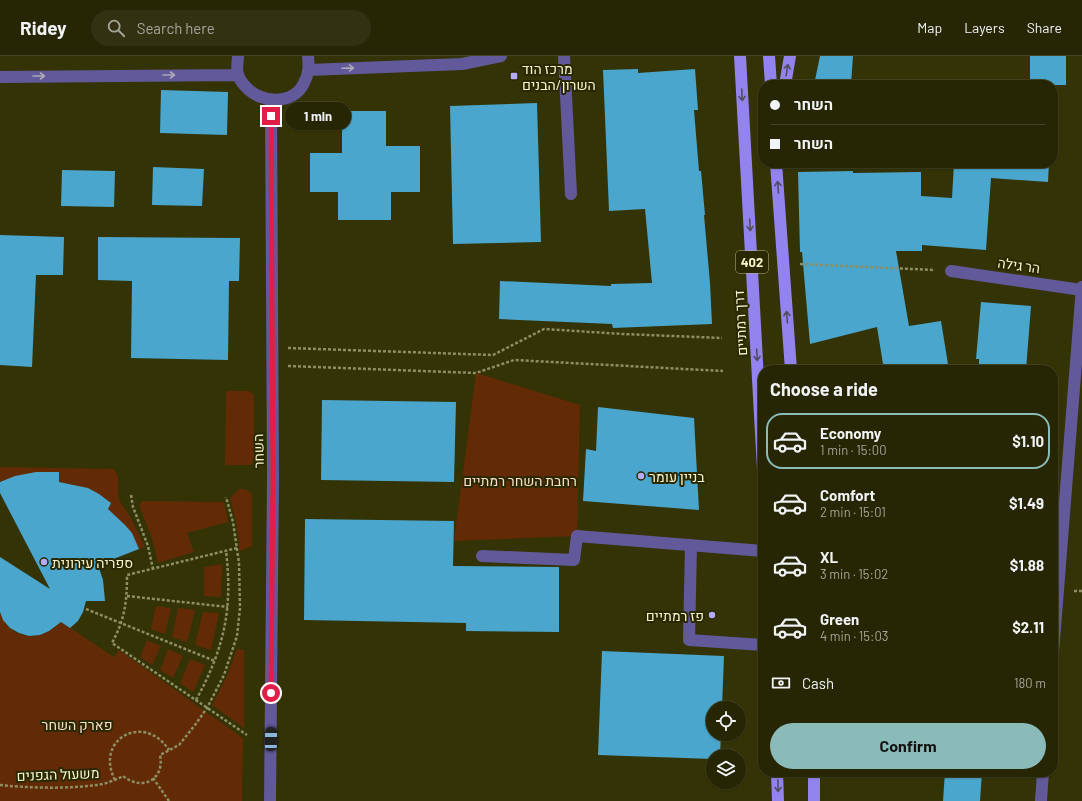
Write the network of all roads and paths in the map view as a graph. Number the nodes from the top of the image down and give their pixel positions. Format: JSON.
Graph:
{"nodes":[{"id":1,"x":238,"y":56,"type":"edge"},
{"id":2,"x":308,"y":56,"type":"edge"},
{"id":3,"x":501,"y":56,"type":"edge"},
{"id":4,"x":564,"y":56,"type":"edge"},
{"id":5,"x":740,"y":56,"type":"edge"},
{"id":6,"x":769,"y":56,"type":"edge"},
{"id":7,"x":790,"y":56,"type":"edge"},
{"id":8,"x":309,"y":70,"type":"junction"},
{"id":9,"x":238,"y":74,"type":"junction"},
{"id":10,"x":0,"y":76,"type":"edge"},
{"id":11,"x":771,"y":80,"type":"edge"},
{"id":12,"x":786,"y":80,"type":"edge"},
{"id":13,"x":271,"y":100,"type":"junction"},
{"id":14,"x":776,"y":168,"type":"edge"},
{"id":15,"x":571,"y":194,"type":"dead end"},
{"id":16,"x":784,"y":264,"type":"junction"},
{"id":17,"x":952,"y":270,"type":"joint"},
{"id":18,"x":1082,"y":286,"type":"edge"},
{"id":19,"x":1082,"y":290,"type":"edge"},
{"id":20,"x":722,"y":338,"type":"dead end"},
{"id":21,"x":271,"y":347,"type":"junction"},
{"id":22,"x":791,"y":365,"type":"edge"},
{"id":23,"x":272,"y":366,"type":"junction"},
{"id":24,"x":723,"y":371,"type":"dead end"},
{"id":25,"x":758,"y":379,"type":"edge"},
{"id":26,"x":131,"y":495,"type":"dead end"},
{"id":27,"x":226,"y":497,"type":"dead end"},
{"id":28,"x":691,"y":545,"type":"junction"},
{"id":29,"x":237,"y":548,"type":"junction"},
{"id":30,"x":226,"y":551,"type":"junction"},
{"id":31,"x":758,"y":551,"type":"edge"},
{"id":32,"x":482,"y":556,"type":"dead end"},
{"id":33,"x":153,"y":569,"type":"junction"},
{"id":34,"x":1058,"y":590,"type":"edge"},
{"id":35,"x":127,"y":596,"type":"junction"},
{"id":36,"x":228,"y":607,"type":"junction"},
{"id":37,"x":86,"y":609,"type":"dead end"},
{"id":38,"x":122,"y":623,"type":"junction"},
{"id":39,"x":758,"y":645,"type":"edge"},
{"id":40,"x":215,"y":661,"type":"junction"},
{"id":41,"x":196,"y":700,"type":"junction"},
{"id":42,"x":207,"y":708,"type":"junction"},
{"id":43,"x":247,"y":735,"type":"dead end"},
{"id":44,"x":169,"y":750,"type":"junction"},
{"id":45,"x":777,"y":777,"type":"edge"},
{"id":46,"x":814,"y":777,"type":"edge"},
{"id":47,"x":1043,"y":777,"type":"edge"},
{"id":48,"x":153,"y":778,"type":"junction"},
{"id":49,"x":115,"y":780,"type":"junction"},
{"id":50,"x":0,"y":785,"type":"edge"},
{"id":51,"x":169,"y":801,"type":"edge"},
{"id":52,"x":270,"y":801,"type":"edge"},
{"id":53,"x":778,"y":801,"type":"edge"},
{"id":54,"x":814,"y":801,"type":"edge"},
{"id":55,"x":1041,"y":801,"type":"edge"}],
"edges":[{"from":1,"to":9,"type":"street"},
{"from":2,"to":8,"type":"street"},
{"from":8,"to":3,"type":"street","one_way":true},
{"from":4,"to":15,"type":"street"},
{"from":5,"to":25,"type":"main road","name":"דרך רמתיים","number":"402","one_way":true},
{"from":6,"to":11,"type":"main road"},
{"from":12,"to":7,"type":"main road","one_way":true},
{"from":8,"to":13,"type":"street"},
{"from":10,"to":9,"type":"street","one_way":true},
{"from":9,"to":13,"type":"street"},
{"from":13,"to":21,"type":"street","name":"השחר"},
{"from":16,"to":14,"type":"main road","number":"402","one_way":true},
{"from":16,"to":17,"type":"path"},
{"from":22,"to":16,"type":"main road","number":"402","one_way":true},
{"from":17,"to":19,"type":"street","name":"הר גילה"},
{"from":18,"to":19,"type":"street"},
{"from":19,"to":34,"type":"street"},
{"from":20,"to":21,"type":"path"},
{"from":21,"to":23,"type":"street","name":"השחר"},
{"from":23,"to":24,"type":"path"},
{"from":23,"to":52,"type":"street","name":"השחר"},
{"from":26,"to":33,"type":"path"},
{"from":27,"to":29,"type":"path"},
{"from":28,"to":31,"type":"street"},
{"from":28,"to":32,"type":"street"},
{"from":28,"to":39,"type":"street"},
{"from":29,"to":30,"type":"path"},
{"from":29,"to":42,"type":"path"},
{"from":30,"to":33,"type":"path"},
{"from":30,"to":36,"type":"path"},
{"from":33,"to":35,"type":"path"},
{"from":35,"to":36,"type":"path"},
{"from":35,"to":38,"type":"path"},
{"from":36,"to":40,"type":"path"},
{"from":37,"to":38,"type":"path"},
{"from":38,"to":40,"type":"path"},
{"from":38,"to":41,"type":"path"},
{"from":40,"to":41,"type":"path"},
{"from":41,"to":42,"type":"path"},
{"from":42,"to":43,"type":"path"},
{"from":42,"to":44,"type":"path"},
{"from":44,"to":48,"type":"path"},
{"from":44,"to":49,"type":"path"},
{"from":45,"to":53,"type":"main road","one_way":true},
{"from":46,"to":54,"type":"main road"},
{"from":47,"to":55,"type":"street"},
{"from":48,"to":49,"type":"path"},
{"from":48,"to":51,"type":"path"},
{"from":49,"to":50,"type":"path","name":"משעול הגפנים"}]}
